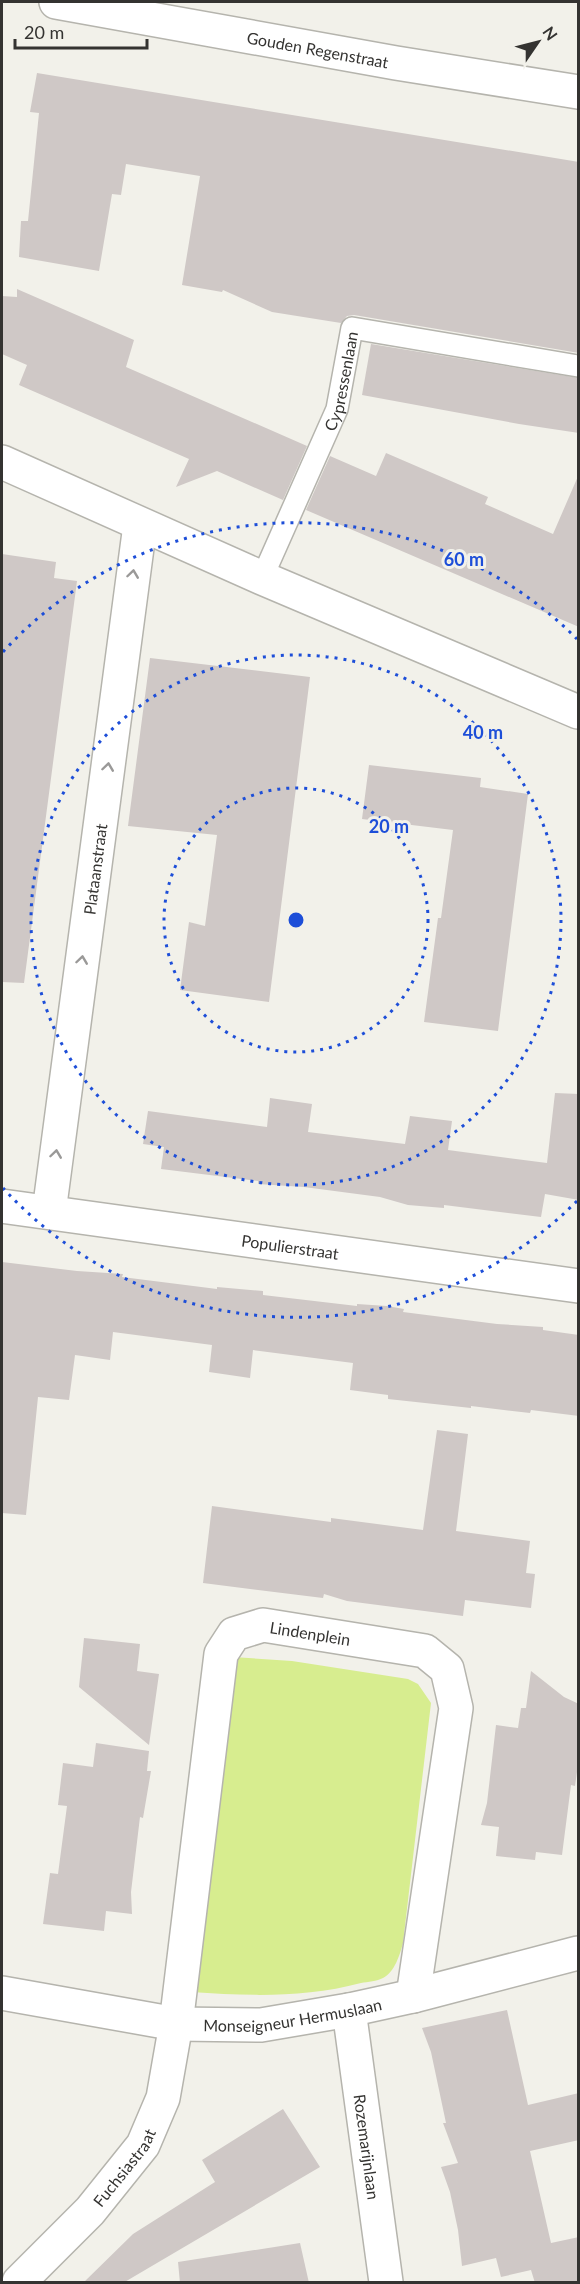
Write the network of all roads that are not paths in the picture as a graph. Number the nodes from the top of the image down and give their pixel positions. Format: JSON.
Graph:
{"nodes":[{"id":1,"x":56,"y":2,"type":"edge"},
{"id":2,"x":579,"y":92,"type":"edge"},
{"id":3,"x":579,"y":366,"type":"edge"},
{"id":4,"x":2,"y":462,"type":"edge"},
{"id":5,"x":140,"y":525,"type":"junction"},
{"id":6,"x":262,"y":578,"type":"junction"},
{"id":7,"x":579,"y":712,"type":"edge"},
{"id":8,"x":2,"y":1206,"type":"edge"},
{"id":9,"x":49,"y":1212,"type":"junction"},
{"id":10,"x":579,"y":1286,"type":"edge"},
{"id":11,"x":579,"y":1953,"type":"edge"},
{"id":12,"x":2,"y":1993,"type":"edge"},
{"id":13,"x":413,"y":1996,"type":"junction"},
{"id":14,"x":349,"y":2010,"type":"junction"},
{"id":15,"x":176,"y":2024,"type":"junction"},
{"id":16,"x":19,"y":2283,"type":"edge"},
{"id":17,"x":386,"y":2283,"type":"edge"}],
"edges":[{"from":1,"to":2,"type":"street","name":"Gouden Regenstraat"},
{"from":3,"to":6,"type":"lane","name":"Cypressenlaan"},
{"from":4,"to":5,"type":"street"},
{"from":5,"to":6,"type":"street"},
{"from":9,"to":5,"type":"street","name":"Plataanstraat","one_way":true},
{"from":6,"to":7,"type":"street"},
{"from":8,"to":9,"type":"street","name":"Populierstraat"},
{"from":9,"to":10,"type":"street","name":"Populierstraat"},
{"from":11,"to":13,"type":"street","name":"Monseigneur Hermuslaan"},
{"from":12,"to":15,"type":"street","name":"Monseigneur Hermuslaan"},
{"from":13,"to":14,"type":"street","name":"Monseigneur Hermuslaan"},
{"from":13,"to":15,"type":"street","name":"Lindenplein"},
{"from":14,"to":15,"type":"street","name":"Monseigneur Hermuslaan"},
{"from":14,"to":17,"type":"street","name":"Rozemarijnlaan"},
{"from":15,"to":16,"type":"street","name":"Fuchsiastraat"}]}
